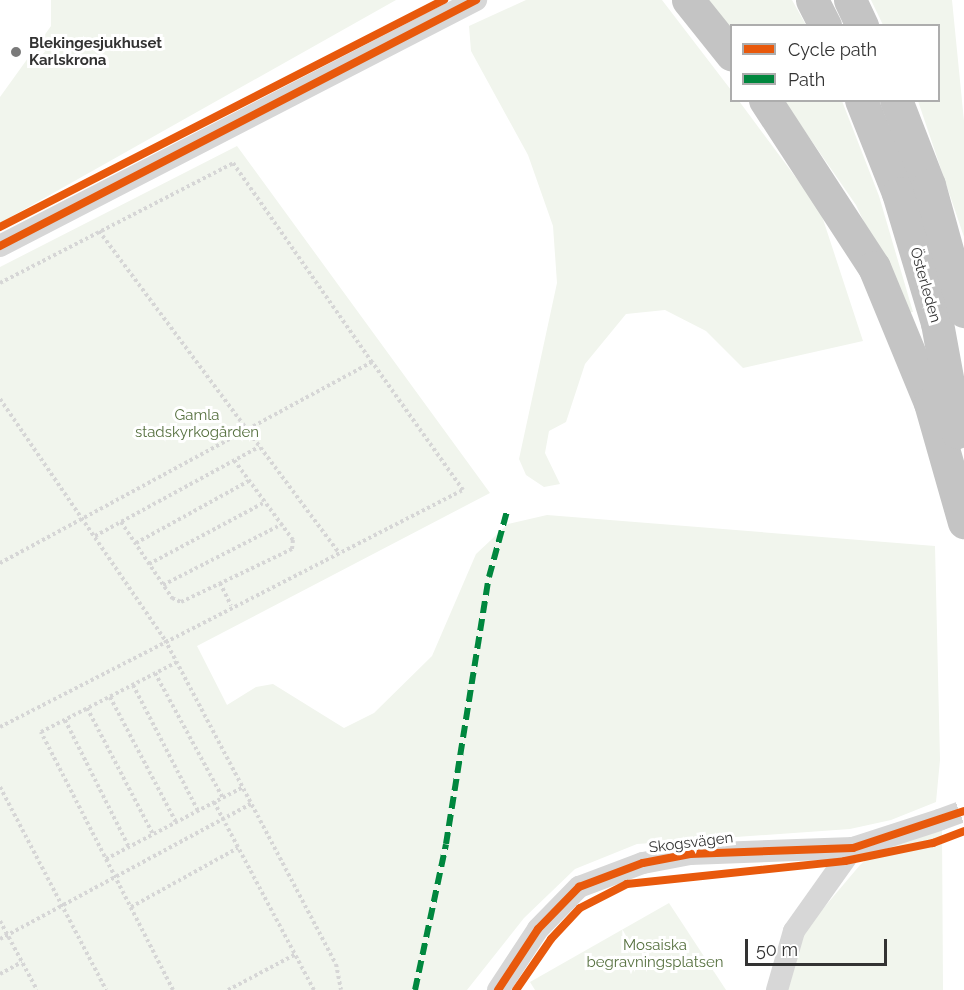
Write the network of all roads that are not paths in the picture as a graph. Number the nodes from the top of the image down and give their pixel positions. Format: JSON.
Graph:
{"nodes":[{"id":1,"x":476,"y":0,"type":"edge"},
{"id":2,"x":688,"y":0,"type":"edge"},
{"id":3,"x":813,"y":0,"type":"edge"},
{"id":4,"x":850,"y":0,"type":"edge"},
{"id":5,"x":824,"y":24,"type":"edge"},
{"id":6,"x":861,"y":24,"type":"edge"},
{"id":7,"x":730,"y":52,"type":"edge"},
{"id":8,"x":766,"y":102,"type":"edge"},
{"id":9,"x":862,"y":102,"type":"edge"},
{"id":10,"x":897,"y":102,"type":"edge"},
{"id":11,"x":0,"y":246,"type":"edge"},
{"id":12,"x":964,"y":311,"type":"edge"},
{"id":13,"x":964,"y":477,"type":"edge"},
{"id":14,"x":964,"y":522,"type":"edge"},
{"id":15,"x":939,"y":820,"type":"tunnel mouth"},
{"id":16,"x":854,"y":848,"type":"junction"},
{"id":17,"x":498,"y":990,"type":"edge"},
{"id":18,"x":777,"y":990,"type":"edge"}],
"edges":[{"from":1,"to":11,"type":"street"},
{"from":2,"to":7,"type":"highway"},
{"from":3,"to":5,"type":"highway"},
{"from":4,"to":6,"type":"highway"},
{"from":8,"to":14,"type":"highway"},
{"from":9,"to":13,"type":"highway","name":"Österleden"},
{"from":10,"to":12,"type":"highway","name":"Österleden"},
{"from":15,"to":16,"type":"street","name":"Skogsvägen"},
{"from":16,"to":17,"type":"street","name":"Skogsvägen"},
{"from":16,"to":18,"type":"street"}]}
